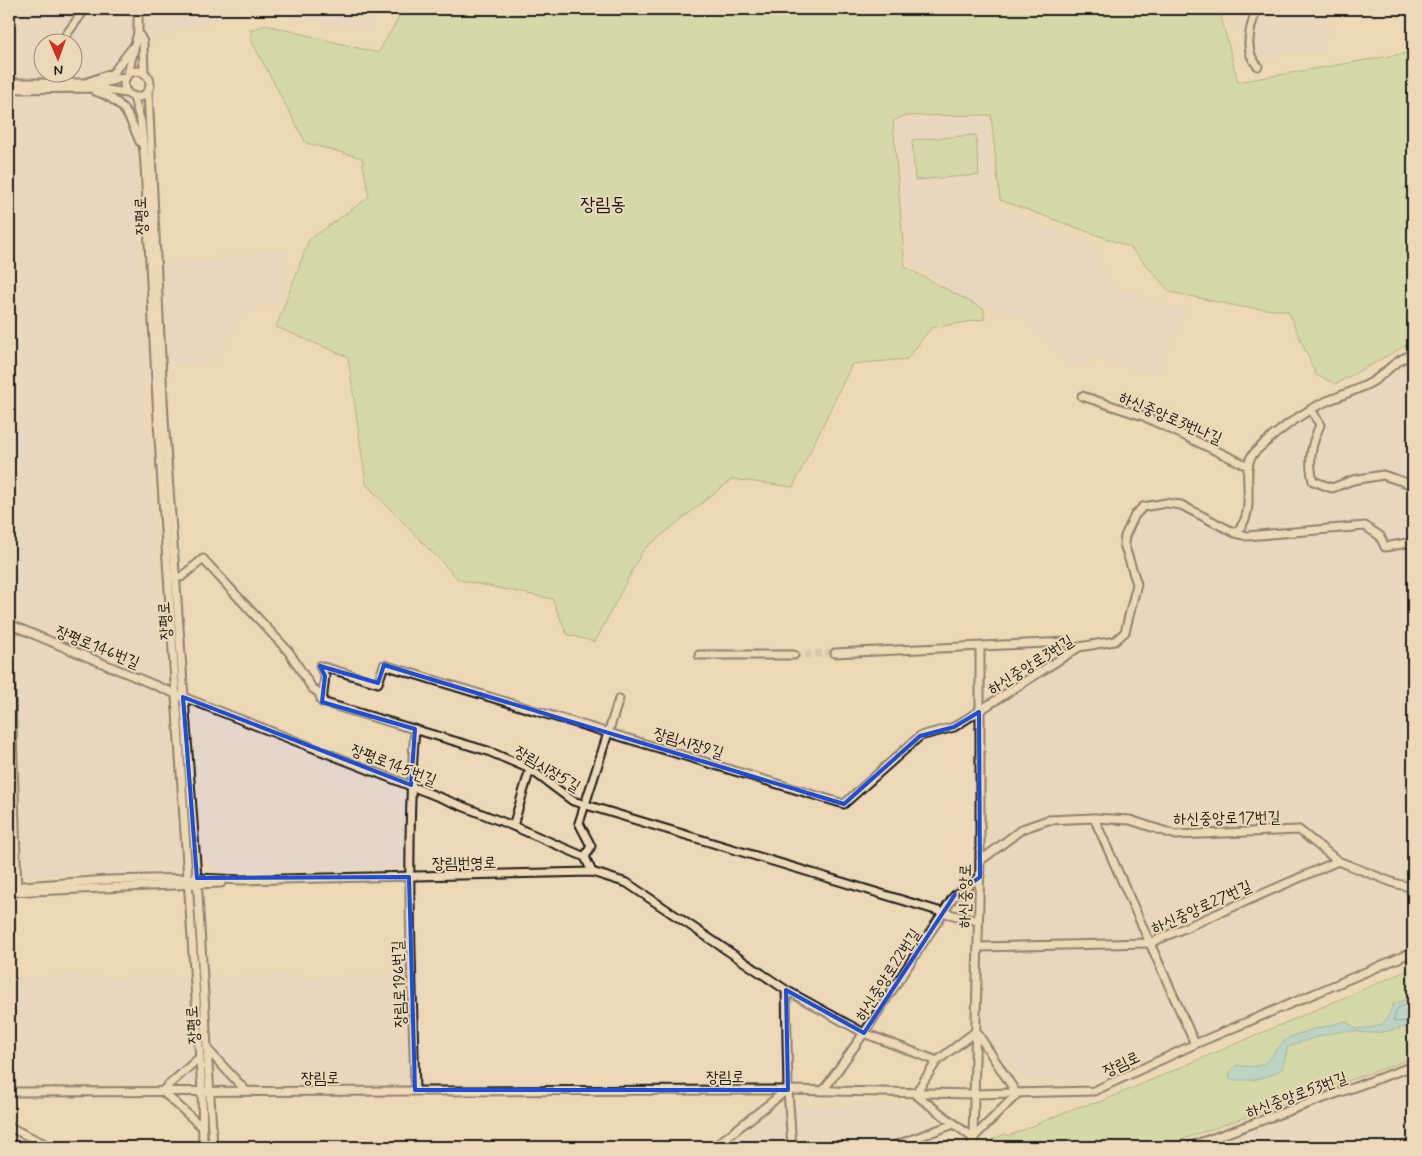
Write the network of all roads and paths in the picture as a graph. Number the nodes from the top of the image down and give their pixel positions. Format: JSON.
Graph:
{"nodes":[{"id":1,"x":85,"y":9,"type":"edge"},
{"id":2,"x":138,"y":9,"type":"edge"},
{"id":3,"x":1257,"y":9,"type":"edge"},
{"id":4,"x":68,"y":32,"type":"edge"},
{"id":5,"x":138,"y":32,"type":"junction"},
{"id":6,"x":135,"y":45,"type":"junction"},
{"id":7,"x":1258,"y":66,"type":"dead end"},
{"id":8,"x":144,"y":73,"type":"junction"},
{"id":9,"x":127,"y":76,"type":"junction"},
{"id":10,"x":9,"y":83,"type":"edge"},
{"id":11,"x":58,"y":83,"type":"joint"},
{"id":12,"x":88,"y":86,"type":"junction"},
{"id":13,"x":9,"y":89,"type":"edge"},
{"id":14,"x":148,"y":92,"type":"junction"},
{"id":15,"x":126,"y":93,"type":"junction"},
{"id":16,"x":134,"y":98,"type":"junction"},
{"id":17,"x":144,"y":147,"type":"junction"},
{"id":18,"x":152,"y":256,"type":"junction"},
{"id":19,"x":1413,"y":355,"type":"edge"},
{"id":20,"x":1082,"y":396,"type":"dead end"},
{"id":21,"x":1311,"y":409,"type":"junction"},
{"id":22,"x":1248,"y":466,"type":"junction"},
{"id":23,"x":1413,"y":485,"type":"edge"},
{"id":24,"x":1235,"y":533,"type":"junction"},
{"id":25,"x":1413,"y":542,"type":"edge"},
{"id":26,"x":171,"y":578,"type":"junction"},
{"id":27,"x":9,"y":624,"type":"edge"},
{"id":28,"x":9,"y":629,"type":"edge"},
{"id":29,"x":1066,"y":642,"type":"dead end"},
{"id":30,"x":980,"y":647,"type":"junction"},
{"id":31,"x":835,"y":653,"type":"tunnel mouth"},
{"id":32,"x":794,"y":655,"type":"tunnel mouth"},
{"id":33,"x":699,"y":656,"type":"dead end"},
{"id":34,"x":179,"y":695,"type":"junction"},
{"id":35,"x":619,"y":699,"type":"dead end"},
{"id":36,"x":322,"y":702,"type":"junction"},
{"id":37,"x":979,"y":712,"type":"junction"},
{"id":38,"x":415,"y":729,"type":"junction"},
{"id":39,"x":609,"y":732,"type":"junction"},
{"id":40,"x":530,"y":769,"type":"junction"},
{"id":41,"x":411,"y":785,"type":"junction"},
{"id":42,"x":587,"y":805,"type":"junction"},
{"id":43,"x":1094,"y":818,"type":"junction"},
{"id":44,"x":513,"y":826,"type":"junction"},
{"id":45,"x":585,"y":858,"type":"junction"},
{"id":46,"x":980,"y":860,"type":"junction"},
{"id":47,"x":1338,"y":861,"type":"junction"},
{"id":48,"x":592,"y":872,"type":"junction"},
{"id":49,"x":409,"y":877,"type":"junction"},
{"id":50,"x":980,"y":878,"type":"junction"},
{"id":51,"x":189,"y":882,"type":"junction"},
{"id":52,"x":197,"y":882,"type":"junction"},
{"id":53,"x":9,"y":886,"type":"edge"},
{"id":54,"x":1413,"y":888,"type":"edge"},
{"id":55,"x":17,"y":889,"type":"junction"},
{"id":56,"x":9,"y":892,"type":"edge"},
{"id":57,"x":945,"y":913,"type":"junction"},
{"id":58,"x":978,"y":921,"type":"junction"},
{"id":59,"x":1150,"y":943,"type":"junction"},
{"id":60,"x":978,"y":947,"type":"junction"},
{"id":61,"x":1413,"y":952,"type":"edge"},
{"id":62,"x":786,"y":990,"type":"junction"},
{"id":63,"x":976,"y":1031,"type":"junction"},
{"id":64,"x":864,"y":1033,"type":"junction"},
{"id":65,"x":1195,"y":1044,"type":"junction"},
{"id":66,"x":208,"y":1049,"type":"junction"},
{"id":67,"x":200,"y":1057,"type":"junction"},
{"id":68,"x":937,"y":1061,"type":"junction"},
{"id":69,"x":1413,"y":1066,"type":"edge"},
{"id":70,"x":415,"y":1090,"type":"junction"},
{"id":71,"x":788,"y":1090,"type":"junction"},
{"id":72,"x":162,"y":1091,"type":"junction"},
{"id":73,"x":206,"y":1091,"type":"junction"},
{"id":74,"x":246,"y":1091,"type":"junction"},
{"id":75,"x":823,"y":1091,"type":"junction"},
{"id":76,"x":9,"y":1092,"type":"edge"},
{"id":77,"x":915,"y":1094,"type":"junction"},
{"id":78,"x":974,"y":1094,"type":"junction"},
{"id":79,"x":1017,"y":1094,"type":"junction"},
{"id":80,"x":954,"y":1124,"type":"junction"},
{"id":81,"x":9,"y":1127,"type":"edge"},
{"id":82,"x":202,"y":1127,"type":"junction"},
{"id":83,"x":973,"y":1143,"type":"edge"},
{"id":84,"x":51,"y":1147,"type":"edge"},
{"id":85,"x":203,"y":1147,"type":"edge"},
{"id":86,"x":213,"y":1147,"type":"edge"},
{"id":87,"x":714,"y":1147,"type":"edge"},
{"id":88,"x":792,"y":1147,"type":"edge"},
{"id":89,"x":891,"y":1147,"type":"edge"},
{"id":90,"x":1188,"y":1147,"type":"edge"}],
"edges":[{"from":1,"to":4,"type":"street"},
{"from":2,"to":5,"type":"street"},
{"from":3,"to":7,"type":"street"},
{"from":5,"to":6,"type":"street"},
{"from":5,"to":8,"type":"street"},
{"from":6,"to":9,"type":"street"},
{"from":6,"to":12,"type":"street"},
{"from":8,"to":9,"type":"street"},
{"from":8,"to":14,"type":"street"},
{"from":9,"to":12,"type":"street"},
{"from":9,"to":15,"type":"street"},
{"from":10,"to":11,"type":"street"},
{"from":11,"to":12,"type":"street"},
{"from":12,"to":13,"type":"street"},
{"from":12,"to":15,"type":"street"},
{"from":12,"to":17,"type":"street"},
{"from":14,"to":16,"type":"street"},
{"from":14,"to":18,"type":"street","name":"장평로"},
{"from":15,"to":16,"type":"street"},
{"from":16,"to":17,"type":"street","name":"장평로"},
{"from":17,"to":18,"type":"street","name":"장평로"},
{"from":18,"to":26,"type":"street","name":"장평로"},
{"from":19,"to":21,"type":"street"},
{"from":20,"to":22,"type":"street","name":"하신중앙로3번나길"},
{"from":21,"to":22,"type":"street"},
{"from":21,"to":23,"type":"street"},
{"from":22,"to":24,"type":"street"},
{"from":24,"to":25,"type":"street"},
{"from":24,"to":37,"type":"street","name":"하신중앙로3번길"},
{"from":26,"to":34,"type":"street","name":"장평로"},
{"from":26,"to":36,"type":"street"},
{"from":27,"to":34,"type":"street","name":"장평로146번길"},
{"from":28,"to":55,"type":"street"},
{"from":29,"to":30,"type":"street"},
{"from":30,"to":31,"type":"street"},
{"from":30,"to":37,"type":"street","name":"하신중앙로"},
{"from":32,"to":33,"type":"street"},
{"from":34,"to":41,"type":"street","name":"장평로145번길"},
{"from":34,"to":51,"type":"street","name":"장평로"},
{"from":34,"to":52,"type":"street","name":"장평로"},
{"from":35,"to":39,"type":"street"},
{"from":36,"to":38,"type":"street","name":"장림시장5길"},
{"from":36,"to":39,"type":"street","name":"장림시장9길"},
{"from":37,"to":39,"type":"street","name":"장림시장9길"},
{"from":37,"to":46,"type":"street","name":"하신중앙로"},
{"from":38,"to":40,"type":"street","name":"장림시장5길"},
{"from":38,"to":41,"type":"street","name":"장림로196번길"},
{"from":39,"to":42,"type":"street"},
{"from":40,"to":42,"type":"street","name":"장림시장5길"},
{"from":40,"to":44,"type":"street"},
{"from":41,"to":44,"type":"street","name":"장평로145번길"},
{"from":41,"to":49,"type":"street","name":"장림로196번길"},
{"from":42,"to":45,"type":"street"},
{"from":42,"to":57,"type":"street","name":"장림시장5길"},
{"from":43,"to":46,"type":"street","name":"하신중앙로17번길"},
{"from":43,"to":47,"type":"street","name":"하신중앙로17번길"},
{"from":43,"to":59,"type":"street"},
{"from":44,"to":45,"type":"street","name":"장평로145번길"},
{"from":45,"to":48,"type":"street"},
{"from":46,"to":50,"type":"street","name":"하신중앙로"},
{"from":47,"to":54,"type":"street","name":"하신중앙로17번길"},
{"from":47,"to":59,"type":"street","name":"하신중앙로27번길"},
{"from":48,"to":49,"type":"street","name":"장림번영로"},
{"from":48,"to":62,"type":"street","name":"장림번영로"},
{"from":49,"to":52,"type":"street","name":"장림번영로"},
{"from":49,"to":70,"type":"street","name":"장림로196번길"},
{"from":50,"to":57,"type":"street","name":"하신중앙로22번길"},
{"from":50,"to":58,"type":"street","name":"하신중앙로"},
{"from":51,"to":52,"type":"street"},
{"from":51,"to":55,"type":"street"},
{"from":51,"to":67,"type":"street","name":"장평로"},
{"from":52,"to":66,"type":"street","name":"장평로"},
{"from":53,"to":55,"type":"street"},
{"from":55,"to":56,"type":"street"},
{"from":57,"to":58,"type":"street","name":"장림시장5길"},
{"from":57,"to":64,"type":"street","name":"하신중앙로22번길"},
{"from":58,"to":60,"type":"street","name":"하신중앙로"},
{"from":59,"to":60,"type":"street","name":"하신중앙로27번길"},
{"from":59,"to":65,"type":"street"},
{"from":60,"to":63,"type":"street","name":"하신중앙로"},
{"from":61,"to":65,"type":"street","name":"장림로"},
{"from":62,"to":64,"type":"street","name":"장림번영로"},
{"from":62,"to":71,"type":"street"},
{"from":63,"to":68,"type":"street"},
{"from":63,"to":78,"type":"street","name":"하신중앙로"},
{"from":63,"to":79,"type":"street"},
{"from":64,"to":68,"type":"street","name":"장림번영로"},
{"from":64,"to":75,"type":"street","name":"하신중앙로22번길"},
{"from":65,"to":79,"type":"street","name":"장림로"},
{"from":66,"to":73,"type":"street","name":"장평로"},
{"from":66,"to":74,"type":"street"},
{"from":67,"to":72,"type":"street"},
{"from":67,"to":73,"type":"street","name":"장평로"},
{"from":68,"to":77,"type":"street"},
{"from":69,"to":90,"type":"street","name":"하신중앙로53번길"},
{"from":70,"to":71,"type":"street","name":"장림로"},
{"from":70,"to":74,"type":"street","name":"장림로"},
{"from":71,"to":75,"type":"street","name":"장림로"},
{"from":71,"to":87,"type":"street"},
{"from":71,"to":88,"type":"street"},
{"from":72,"to":73,"type":"street","name":"장림로"},
{"from":72,"to":76,"type":"street","name":"장림로"},
{"from":72,"to":82,"type":"street"},
{"from":73,"to":74,"type":"street","name":"장림로"},
{"from":73,"to":82,"type":"street","name":"장평로"},
{"from":73,"to":86,"type":"street","name":"장평로"},
{"from":75,"to":77,"type":"street","name":"장림로"},
{"from":77,"to":78,"type":"street","name":"장림로"},
{"from":77,"to":80,"type":"street"},
{"from":78,"to":79,"type":"street","name":"장림로"},
{"from":78,"to":83,"type":"street","name":"하신중앙로"},
{"from":79,"to":83,"type":"street"},
{"from":80,"to":83,"type":"street"},
{"from":80,"to":89,"type":"street"},
{"from":81,"to":84,"type":"street"},
{"from":82,"to":85,"type":"street","name":"장평로"}]}
